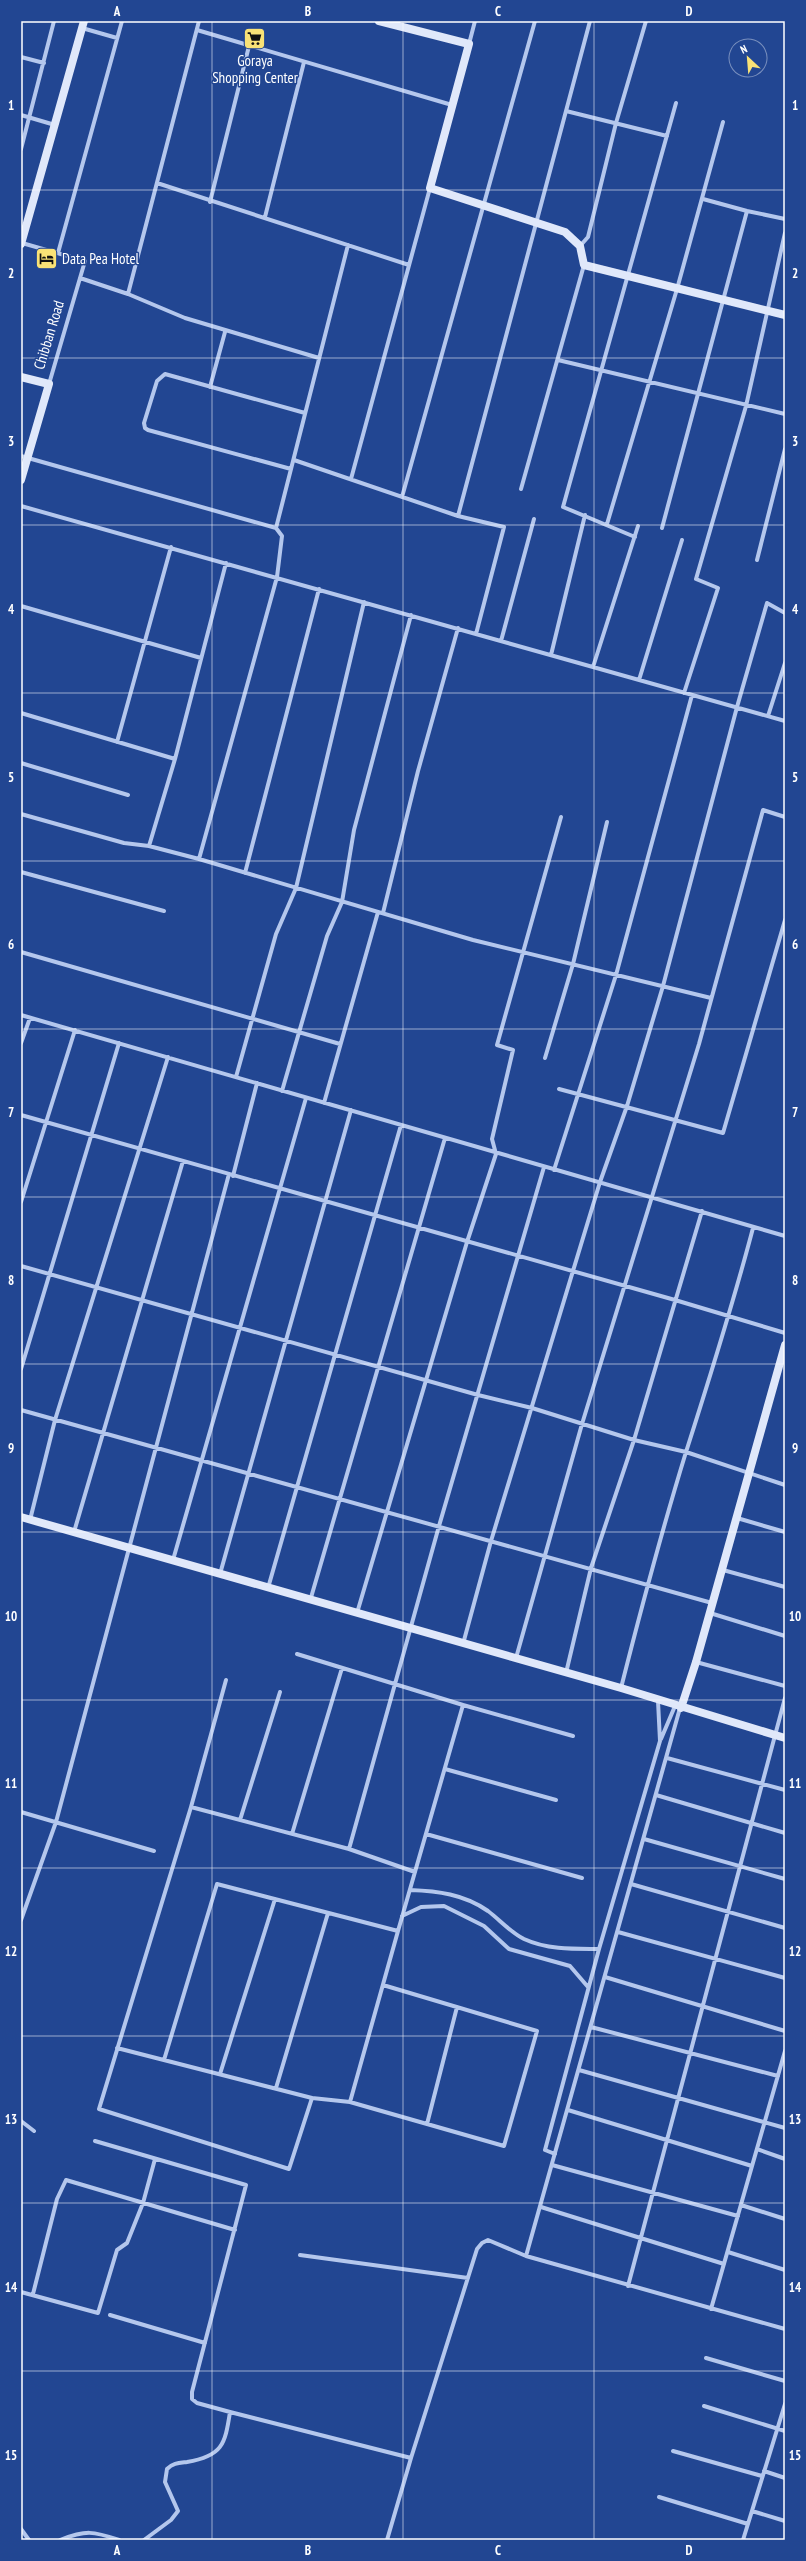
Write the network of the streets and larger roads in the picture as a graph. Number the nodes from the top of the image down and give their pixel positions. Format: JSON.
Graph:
{"nodes":[{"id":1,"x":54,"y":21,"type":"edge"},
{"id":2,"x":122,"y":21,"type":"edge"},
{"id":3,"x":199,"y":21,"type":"edge"},
{"id":4,"x":382,"y":21,"type":"edge"},
{"id":5,"x":475,"y":21,"type":"edge"},
{"id":6,"x":535,"y":21,"type":"edge"},
{"id":7,"x":590,"y":21,"type":"edge"},
{"id":8,"x":646,"y":21,"type":"edge"},
{"id":9,"x":83,"y":25,"type":"edge"},
{"id":10,"x":197,"y":30,"type":"junction"},
{"id":11,"x":117,"y":38,"type":"junction"},
{"id":12,"x":469,"y":44,"type":"junction"},
{"id":13,"x":249,"y":46,"type":"junction"},
{"id":14,"x":21,"y":57,"type":"edge"},
{"id":15,"x":304,"y":62,"type":"junction"},
{"id":16,"x":44,"y":63,"type":"junction"},
{"id":17,"x":676,"y":103,"type":"dead end"},
{"id":18,"x":452,"y":105,"type":"junction"},
{"id":19,"x":566,"y":111,"type":"junction"},
{"id":20,"x":21,"y":115,"type":"edge"},
{"id":21,"x":30,"y":118,"type":"junction"},
{"id":22,"x":723,"y":122,"type":"dead end"},
{"id":23,"x":616,"y":123,"type":"junction"},
{"id":24,"x":55,"y":125,"type":"junction"},
{"id":25,"x":667,"y":136,"type":"junction"},
{"id":26,"x":21,"y":149,"type":"edge"},
{"id":27,"x":157,"y":183,"type":"junction"},
{"id":28,"x":430,"y":188,"type":"junction"},
{"id":29,"x":703,"y":199,"type":"junction"},
{"id":30,"x":210,"y":202,"type":"junction"},
{"id":31,"x":485,"y":206,"type":"junction"},
{"id":32,"x":747,"y":212,"type":"junction"},
{"id":33,"x":265,"y":218,"type":"junction"},
{"id":34,"x":785,"y":219,"type":"edge"},
{"id":35,"x":536,"y":222,"type":"junction"},
{"id":36,"x":785,"y":232,"type":"edge"},
{"id":37,"x":21,"y":243,"type":"edge"},
{"id":38,"x":348,"y":245,"type":"junction"},
{"id":39,"x":580,"y":246,"type":"junction"},
{"id":40,"x":58,"y":253,"type":"junction"},
{"id":41,"x":409,"y":265,"type":"junction"},
{"id":42,"x":584,"y":265,"type":"junction"},
{"id":43,"x":629,"y":276,"type":"junction"},
{"id":44,"x":80,"y":278,"type":"junction"},
{"id":45,"x":677,"y":289,"type":"junction"},
{"id":46,"x":128,"y":294,"type":"junction"},
{"id":47,"x":724,"y":301,"type":"junction"},
{"id":48,"x":767,"y":310,"type":"junction"},
{"id":49,"x":785,"y":315,"type":"edge"},
{"id":50,"x":225,"y":332,"type":"junction"},
{"id":51,"x":319,"y":358,"type":"junction"},
{"id":52,"x":558,"y":360,"type":"junction"},
{"id":53,"x":601,"y":371,"type":"junction"},
{"id":54,"x":21,"y":377,"type":"edge"},
{"id":55,"x":649,"y":382,"type":"junction"},
{"id":56,"x":49,"y":384,"type":"junction"},
{"id":57,"x":210,"y":386,"type":"junction"},
{"id":58,"x":698,"y":394,"type":"junction"},
{"id":59,"x":746,"y":406,"type":"junction"},
{"id":60,"x":305,"y":413,"type":"junction"},
{"id":61,"x":785,"y":414,"type":"edge"},
{"id":62,"x":785,"y":449,"type":"edge"},
{"id":63,"x":24,"y":457,"type":"edge"},
{"id":64,"x":294,"y":460,"type":"junction"},
{"id":65,"x":291,"y":469,"type":"junction"},
{"id":66,"x":351,"y":479,"type":"junction"},
{"id":67,"x":21,"y":480,"type":"edge"},
{"id":68,"x":521,"y":489,"type":"dead end"},
{"id":69,"x":402,"y":497,"type":"junction"},
{"id":70,"x":21,"y":506,"type":"edge"},
{"id":71,"x":458,"y":516,"type":"junction"},
{"id":72,"x":585,"y":516,"type":"junction"},
{"id":73,"x":534,"y":519,"type":"dead end"},
{"id":74,"x":607,"y":524,"type":"junction"},
{"id":75,"x":638,"y":526,"type":"dead end"},
{"id":76,"x":276,"y":528,"type":"junction"},
{"id":77,"x":662,"y":528,"type":"dead end"},
{"id":78,"x":635,"y":537,"type":"junction"},
{"id":79,"x":682,"y":540,"type":"dead end"},
{"id":80,"x":171,"y":547,"type":"junction"},
{"id":81,"x":757,"y":560,"type":"dead end"},
{"id":82,"x":226,"y":563,"type":"junction"},
{"id":83,"x":277,"y":577,"type":"junction"},
{"id":84,"x":320,"y":589,"type":"junction"},
{"id":85,"x":364,"y":602,"type":"junction"},
{"id":86,"x":21,"y":606,"type":"edge"},
{"id":87,"x":785,"y":613,"type":"edge"},
{"id":88,"x":412,"y":615,"type":"junction"},
{"id":89,"x":458,"y":628,"type":"junction"},
{"id":90,"x":476,"y":634,"type":"junction"},
{"id":91,"x":501,"y":641,"type":"junction"},
{"id":92,"x":144,"y":642,"type":"junction"},
{"id":93,"x":551,"y":655,"type":"junction"},
{"id":94,"x":201,"y":658,"type":"junction"},
{"id":95,"x":785,"y":662,"type":"edge"},
{"id":96,"x":593,"y":667,"type":"junction"},
{"id":97,"x":639,"y":680,"type":"junction"},
{"id":98,"x":684,"y":693,"type":"junction"},
{"id":99,"x":692,"y":695,"type":"junction"},
{"id":100,"x":736,"y":708,"type":"junction"},
{"id":101,"x":21,"y":713,"type":"edge"},
{"id":102,"x":768,"y":716,"type":"junction"},
{"id":103,"x":785,"y":721,"type":"edge"},
{"id":104,"x":116,"y":742,"type":"junction"},
{"id":105,"x":175,"y":759,"type":"junction"},
{"id":106,"x":21,"y":763,"type":"edge"},
{"id":107,"x":128,"y":795,"type":"dead end"},
{"id":108,"x":21,"y":814,"type":"edge"},
{"id":109,"x":561,"y":817,"type":"dead end"},
{"id":110,"x":785,"y":817,"type":"edge"},
{"id":111,"x":607,"y":822,"type":"dead end"},
{"id":112,"x":149,"y":846,"type":"junction"},
{"id":113,"x":199,"y":859,"type":"junction"},
{"id":114,"x":21,"y":872,"type":"edge"},
{"id":115,"x":245,"y":873,"type":"junction"},
{"id":116,"x":296,"y":888,"type":"junction"},
{"id":117,"x":342,"y":902,"type":"junction"},
{"id":118,"x":164,"y":911,"type":"dead end"},
{"id":119,"x":378,"y":912,"type":"junction"},
{"id":120,"x":383,"y":913,"type":"junction"},
{"id":121,"x":785,"y":920,"type":"edge"},
{"id":122,"x":21,"y":952,"type":"edge"},
{"id":123,"x":522,"y":952,"type":"junction"},
{"id":124,"x":573,"y":964,"type":"junction"},
{"id":125,"x":616,"y":975,"type":"junction"},
{"id":126,"x":663,"y":986,"type":"junction"},
{"id":127,"x":711,"y":998,"type":"junction"},
{"id":128,"x":21,"y":1015,"type":"edge"},
{"id":129,"x":30,"y":1018,"type":"junction"},
{"id":130,"x":252,"y":1018,"type":"junction"},
{"id":131,"x":75,"y":1030,"type":"junction"},
{"id":132,"x":298,"y":1032,"type":"junction"},
{"id":133,"x":21,"y":1043,"type":"edge"},
{"id":134,"x":119,"y":1043,"type":"junction"},
{"id":135,"x":340,"y":1044,"type":"junction"},
{"id":136,"x":168,"y":1057,"type":"junction"},
{"id":137,"x":545,"y":1058,"type":"dead end"},
{"id":138,"x":236,"y":1077,"type":"junction"},
{"id":139,"x":257,"y":1083,"type":"junction"},
{"id":140,"x":559,"y":1089,"type":"dead end"},
{"id":141,"x":282,"y":1091,"type":"junction"},
{"id":142,"x":579,"y":1095,"type":"junction"},
{"id":143,"x":306,"y":1098,"type":"junction"},
{"id":144,"x":324,"y":1103,"type":"junction"},
{"id":145,"x":627,"y":1106,"type":"junction"},
{"id":146,"x":351,"y":1110,"type":"junction"},
{"id":147,"x":21,"y":1115,"type":"edge"},
{"id":148,"x":675,"y":1119,"type":"junction"},
{"id":149,"x":45,"y":1121,"type":"junction"},
{"id":150,"x":401,"y":1125,"type":"junction"},
{"id":151,"x":91,"y":1135,"type":"junction"},
{"id":152,"x":444,"y":1138,"type":"junction"},
{"id":153,"x":140,"y":1149,"type":"junction"},
{"id":154,"x":496,"y":1154,"type":"junction"},
{"id":155,"x":183,"y":1161,"type":"junction"},
{"id":156,"x":544,"y":1167,"type":"junction"},
{"id":157,"x":554,"y":1170,"type":"junction"},
{"id":158,"x":231,"y":1175,"type":"junction"},
{"id":159,"x":600,"y":1182,"type":"junction"},
{"id":160,"x":280,"y":1189,"type":"junction"},
{"id":161,"x":651,"y":1197,"type":"junction"},
{"id":162,"x":21,"y":1202,"type":"edge"},
{"id":163,"x":325,"y":1202,"type":"junction"},
{"id":164,"x":702,"y":1211,"type":"junction"},
{"id":165,"x":375,"y":1216,"type":"junction"},
{"id":166,"x":418,"y":1228,"type":"junction"},
{"id":167,"x":753,"y":1228,"type":"junction"},
{"id":168,"x":785,"y":1236,"type":"edge"},
{"id":169,"x":466,"y":1242,"type":"junction"},
{"id":170,"x":518,"y":1257,"type":"junction"},
{"id":171,"x":21,"y":1266,"type":"edge"},
{"id":172,"x":573,"y":1273,"type":"junction"},
{"id":173,"x":50,"y":1274,"type":"junction"},
{"id":174,"x":625,"y":1287,"type":"junction"},
{"id":175,"x":97,"y":1288,"type":"junction"},
{"id":176,"x":142,"y":1300,"type":"junction"},
{"id":177,"x":675,"y":1300,"type":"junction"},
{"id":178,"x":191,"y":1314,"type":"junction"},
{"id":179,"x":730,"y":1317,"type":"junction"},
{"id":180,"x":240,"y":1328,"type":"junction"},
{"id":181,"x":785,"y":1333,"type":"edge"},
{"id":182,"x":286,"y":1341,"type":"junction"},
{"id":183,"x":785,"y":1345,"type":"edge"},
{"id":184,"x":335,"y":1355,"type":"junction"},
{"id":185,"x":378,"y":1367,"type":"junction"},
{"id":186,"x":21,"y":1369,"type":"edge"},
{"id":187,"x":426,"y":1381,"type":"junction"},
{"id":188,"x":478,"y":1395,"type":"junction"},
{"id":189,"x":532,"y":1408,"type":"junction"},
{"id":190,"x":21,"y":1410,"type":"edge"},
{"id":191,"x":56,"y":1420,"type":"junction"},
{"id":192,"x":582,"y":1424,"type":"junction"},
{"id":193,"x":102,"y":1433,"type":"junction"},
{"id":194,"x":634,"y":1440,"type":"junction"},
{"id":195,"x":155,"y":1448,"type":"junction"},
{"id":196,"x":686,"y":1452,"type":"junction"},
{"id":197,"x":201,"y":1460,"type":"junction"},
{"id":198,"x":748,"y":1472,"type":"junction"},
{"id":199,"x":248,"y":1473,"type":"junction"},
{"id":200,"x":785,"y":1485,"type":"edge"},
{"id":201,"x":296,"y":1487,"type":"junction"},
{"id":202,"x":339,"y":1499,"type":"junction"},
{"id":203,"x":387,"y":1512,"type":"junction"},
{"id":204,"x":21,"y":1517,"type":"edge"},
{"id":205,"x":737,"y":1518,"type":"junction"},
{"id":206,"x":30,"y":1520,"type":"junction"},
{"id":207,"x":439,"y":1526,"type":"junction"},
{"id":208,"x":785,"y":1532,"type":"edge"},
{"id":209,"x":74,"y":1533,"type":"junction"},
{"id":210,"x":491,"y":1541,"type":"junction"},
{"id":211,"x":128,"y":1548,"type":"junction"},
{"id":212,"x":544,"y":1555,"type":"junction"},
{"id":213,"x":172,"y":1561,"type":"junction"},
{"id":214,"x":591,"y":1568,"type":"junction"},
{"id":215,"x":723,"y":1570,"type":"junction"},
{"id":216,"x":220,"y":1575,"type":"junction"},
{"id":217,"x":648,"y":1584,"type":"junction"},
{"id":218,"x":785,"y":1587,"type":"edge"},
{"id":219,"x":268,"y":1589,"type":"junction"},
{"id":220,"x":310,"y":1601,"type":"junction"},
{"id":221,"x":713,"y":1603,"type":"junction"},
{"id":222,"x":710,"y":1613,"type":"junction"},
{"id":223,"x":357,"y":1614,"type":"junction"},
{"id":224,"x":409,"y":1629,"type":"junction"},
{"id":225,"x":785,"y":1636,"type":"edge"},
{"id":226,"x":463,"y":1645,"type":"junction"},
{"id":227,"x":297,"y":1654,"type":"dead end"},
{"id":228,"x":515,"y":1660,"type":"junction"},
{"id":229,"x":696,"y":1662,"type":"junction"},
{"id":230,"x":342,"y":1668,"type":"junction"},
{"id":231,"x":565,"y":1674,"type":"junction"},
{"id":232,"x":226,"y":1680,"type":"dead end"},
{"id":233,"x":394,"y":1684,"type":"junction"},
{"id":234,"x":785,"y":1686,"type":"edge"},
{"id":235,"x":621,"y":1688,"type":"junction"},
{"id":236,"x":280,"y":1692,"type":"dead end"},
{"id":237,"x":785,"y":1698,"type":"edge"},
{"id":238,"x":658,"y":1701,"type":"junction"},
{"id":239,"x":463,"y":1705,"type":"junction"},
{"id":240,"x":678,"y":1707,"type":"junction"},
{"id":241,"x":775,"y":1735,"type":"junction"},
{"id":242,"x":572,"y":1736,"type":"dead end"},
{"id":243,"x":785,"y":1738,"type":"edge"},
{"id":244,"x":660,"y":1741,"type":"junction"},
{"id":245,"x":667,"y":1758,"type":"junction"},
{"id":246,"x":445,"y":1769,"type":"junction"},
{"id":247,"x":761,"y":1783,"type":"junction"},
{"id":248,"x":785,"y":1790,"type":"edge"},
{"id":249,"x":656,"y":1795,"type":"junction"},
{"id":250,"x":556,"y":1800,"type":"dead end"},
{"id":251,"x":191,"y":1807,"type":"junction"},
{"id":252,"x":21,"y":1812,"type":"edge"},
{"id":253,"x":240,"y":1820,"type":"junction"},
{"id":254,"x":56,"y":1822,"type":"junction"},
{"id":255,"x":750,"y":1823,"type":"junction"},
{"id":256,"x":785,"y":1833,"type":"edge"},
{"id":257,"x":292,"y":1834,"type":"junction"},
{"id":258,"x":426,"y":1834,"type":"junction"},
{"id":259,"x":644,"y":1839,"type":"junction"},
{"id":260,"x":349,"y":1849,"type":"junction"},
{"id":261,"x":154,"y":1851,"type":"dead end"},
{"id":262,"x":739,"y":1866,"type":"junction"},
{"id":263,"x":415,"y":1872,"type":"junction"},
{"id":264,"x":582,"y":1878,"type":"dead end"},
{"id":265,"x":785,"y":1879,"type":"edge"},
{"id":266,"x":631,"y":1884,"type":"junction"},
{"id":267,"x":410,"y":1890,"type":"junction"},
{"id":268,"x":275,"y":1899,"type":"junction"},
{"id":269,"x":726,"y":1912,"type":"junction"},
{"id":270,"x":328,"y":1913,"type":"junction"},
{"id":271,"x":402,"y":1916,"type":"junction"},
{"id":272,"x":21,"y":1920,"type":"edge"},
{"id":273,"x":785,"y":1928,"type":"edge"},
{"id":274,"x":398,"y":1931,"type":"junction"},
{"id":275,"x":618,"y":1932,"type":"junction"},
{"id":276,"x":599,"y":1949,"type":"junction"},
{"id":277,"x":714,"y":1958,"type":"junction"},
{"id":278,"x":605,"y":1977,"type":"junction"},
{"id":279,"x":785,"y":1978,"type":"edge"},
{"id":280,"x":382,"y":1985,"type":"junction"},
{"id":281,"x":588,"y":1987,"type":"junction"},
{"id":282,"x":701,"y":2006,"type":"junction"},
{"id":283,"x":457,"y":2008,"type":"junction"},
{"id":284,"x":591,"y":2027,"type":"junction"},
{"id":285,"x":785,"y":2031,"type":"edge"},
{"id":286,"x":118,"y":2048,"type":"junction"},
{"id":287,"x":785,"y":2051,"type":"edge"},
{"id":288,"x":689,"y":2053,"type":"junction"},
{"id":289,"x":164,"y":2060,"type":"junction"},
{"id":290,"x":579,"y":2070,"type":"junction"},
{"id":291,"x":220,"y":2074,"type":"junction"},
{"id":292,"x":778,"y":2076,"type":"junction"},
{"id":293,"x":276,"y":2088,"type":"junction"},
{"id":294,"x":312,"y":2098,"type":"junction"},
{"id":295,"x":677,"y":2098,"type":"junction"},
{"id":296,"x":350,"y":2102,"type":"junction"},
{"id":297,"x":568,"y":2110,"type":"junction"},
{"id":298,"x":21,"y":2122,"type":"edge"},
{"id":299,"x":765,"y":2122,"type":"junction"},
{"id":300,"x":427,"y":2124,"type":"junction"},
{"id":301,"x":785,"y":2128,"type":"edge"},
{"id":302,"x":34,"y":2131,"type":"dead end"},
{"id":303,"x":666,"y":2140,"type":"junction"},
{"id":304,"x":95,"y":2141,"type":"dead end"},
{"id":305,"x":757,"y":2149,"type":"junction"},
{"id":306,"x":555,"y":2154,"type":"junction"},
{"id":307,"x":155,"y":2159,"type":"junction"},
{"id":308,"x":785,"y":2159,"type":"edge"},
{"id":309,"x":552,"y":2165,"type":"junction"},
{"id":310,"x":752,"y":2166,"type":"junction"},
{"id":311,"x":652,"y":2193,"type":"junction"},
{"id":312,"x":143,"y":2203,"type":"junction"},
{"id":313,"x":741,"y":2205,"type":"junction"},
{"id":314,"x":541,"y":2207,"type":"junction"},
{"id":315,"x":738,"y":2216,"type":"junction"},
{"id":316,"x":785,"y":2218,"type":"edge"},
{"id":317,"x":235,"y":2230,"type":"junction"},
{"id":318,"x":640,"y":2238,"type":"junction"},
{"id":319,"x":728,"y":2252,"type":"junction"},
{"id":320,"x":300,"y":2255,"type":"dead end"},
{"id":321,"x":526,"y":2256,"type":"junction"},
{"id":322,"x":724,"y":2264,"type":"junction"},
{"id":323,"x":785,"y":2270,"type":"edge"},
{"id":324,"x":468,"y":2278,"type":"junction"},
{"id":325,"x":628,"y":2286,"type":"junction"},
{"id":326,"x":21,"y":2292,"type":"edge"},
{"id":327,"x":33,"y":2294,"type":"junction"},
{"id":328,"x":712,"y":2309,"type":"junction"},
{"id":329,"x":110,"y":2315,"type":"dead end"},
{"id":330,"x":785,"y":2329,"type":"edge"},
{"id":331,"x":205,"y":2343,"type":"junction"},
{"id":332,"x":706,"y":2358,"type":"dead end"},
{"id":333,"x":785,"y":2380,"type":"edge"},
{"id":334,"x":785,"y":2404,"type":"edge"},
{"id":335,"x":704,"y":2406,"type":"dead end"},
{"id":336,"x":230,"y":2412,"type":"junction"},
{"id":337,"x":777,"y":2428,"type":"junction"},
{"id":338,"x":785,"y":2431,"type":"edge"},
{"id":339,"x":673,"y":2451,"type":"dead end"},
{"id":340,"x":411,"y":2458,"type":"junction"},
{"id":341,"x":764,"y":2471,"type":"junction"},
{"id":342,"x":762,"y":2476,"type":"junction"},
{"id":343,"x":785,"y":2478,"type":"edge"},
{"id":344,"x":659,"y":2497,"type":"dead end"},
{"id":345,"x":752,"y":2511,"type":"junction"},
{"id":346,"x":785,"y":2521,"type":"edge"},
{"id":347,"x":748,"y":2524,"type":"junction"},
{"id":348,"x":21,"y":2529,"type":"edge"},
{"id":349,"x":29,"y":2540,"type":"edge"},
{"id":350,"x":60,"y":2540,"type":"edge"},
{"id":351,"x":119,"y":2540,"type":"edge"},
{"id":352,"x":144,"y":2540,"type":"edge"},
{"id":353,"x":387,"y":2540,"type":"edge"},
{"id":354,"x":743,"y":2540,"type":"edge"}],
"edges":[{"from":1,"to":16,"type":"street"},
{"from":2,"to":11,"type":"street"},
{"from":3,"to":10,"type":"street"},
{"from":4,"to":12,"type":"street"},
{"from":5,"to":12,"type":"street"},
{"from":6,"to":31,"type":"street"},
{"from":7,"to":19,"type":"street"},
{"from":8,"to":23,"type":"street"},
{"from":9,"to":11,"type":"street"},
{"from":9,"to":24,"type":"street"},
{"from":10,"to":13,"type":"street"},
{"from":10,"to":27,"type":"street"},
{"from":11,"to":40,"type":"street"},
{"from":12,"to":18,"type":"street"},
{"from":13,"to":15,"type":"street"},
{"from":13,"to":30,"type":"street"},
{"from":14,"to":16,"type":"street"},
{"from":15,"to":18,"type":"street"},
{"from":15,"to":33,"type":"street"},
{"from":16,"to":21,"type":"street"},
{"from":17,"to":25,"type":"street"},
{"from":18,"to":28,"type":"street"},
{"from":19,"to":23,"type":"street"},
{"from":19,"to":35,"type":"street"},
{"from":20,"to":21,"type":"street"},
{"from":21,"to":24,"type":"street"},
{"from":21,"to":26,"type":"street"},
{"from":22,"to":29,"type":"street"},
{"from":23,"to":25,"type":"street"},
{"from":23,"to":39,"type":"street"},
{"from":24,"to":37,"type":"street"},
{"from":25,"to":43,"type":"street"},
{"from":27,"to":30,"type":"street"},
{"from":27,"to":46,"type":"street"},
{"from":28,"to":31,"type":"street"},
{"from":28,"to":41,"type":"street"},
{"from":29,"to":32,"type":"street"},
{"from":29,"to":45,"type":"street"},
{"from":30,"to":33,"type":"street"},
{"from":31,"to":35,"type":"street"},
{"from":31,"to":69,"type":"street"},
{"from":32,"to":34,"type":"street"},
{"from":32,"to":47,"type":"street"},
{"from":33,"to":38,"type":"street"},
{"from":35,"to":39,"type":"street"},
{"from":35,"to":71,"type":"street"},
{"from":36,"to":48,"type":"street"},
{"from":37,"to":40,"type":"street","name":"Chibban Road"},
{"from":38,"to":41,"type":"street"},
{"from":38,"to":51,"type":"street"},
{"from":39,"to":42,"type":"street"},
{"from":40,"to":44,"type":"street","name":"Chibban Road"},
{"from":41,"to":66,"type":"street"},
{"from":42,"to":43,"type":"street"},
{"from":42,"to":52,"type":"street"},
{"from":43,"to":45,"type":"street"},
{"from":43,"to":53,"type":"street"},
{"from":44,"to":46,"type":"street"},
{"from":44,"to":56,"type":"street","name":"Chibban Road"},
{"from":45,"to":47,"type":"street"},
{"from":45,"to":55,"type":"street"},
{"from":46,"to":50,"type":"street"},
{"from":47,"to":48,"type":"street"},
{"from":47,"to":58,"type":"street"},
{"from":48,"to":49,"type":"street"},
{"from":48,"to":59,"type":"street"},
{"from":50,"to":51,"type":"street"},
{"from":50,"to":57,"type":"street"},
{"from":51,"to":60,"type":"street"},
{"from":52,"to":53,"type":"street"},
{"from":52,"to":68,"type":"street"},
{"from":53,"to":55,"type":"street"},
{"from":53,"to":72,"type":"street"},
{"from":54,"to":56,"type":"street"},
{"from":55,"to":58,"type":"street"},
{"from":55,"to":74,"type":"street"},
{"from":56,"to":63,"type":"street","name":"Chibban Road"},
{"from":57,"to":60,"type":"street"},
{"from":57,"to":65,"type":"street"},
{"from":58,"to":59,"type":"street"},
{"from":58,"to":77,"type":"street"},
{"from":59,"to":61,"type":"street"},
{"from":59,"to":98,"type":"street"},
{"from":60,"to":64,"type":"street"},
{"from":62,"to":81,"type":"street"},
{"from":63,"to":67,"type":"street","name":"Chibban Road"},
{"from":63,"to":76,"type":"street"},
{"from":64,"to":65,"type":"street"},
{"from":64,"to":66,"type":"street"},
{"from":65,"to":76,"type":"street"},
{"from":66,"to":69,"type":"street"},
{"from":69,"to":71,"type":"street"},
{"from":70,"to":80,"type":"street"},
{"from":71,"to":90,"type":"street"},
{"from":72,"to":74,"type":"street"},
{"from":72,"to":93,"type":"street"},
{"from":73,"to":91,"type":"street"},
{"from":74,"to":78,"type":"street"},
{"from":75,"to":78,"type":"street"},
{"from":76,"to":83,"type":"street"},
{"from":78,"to":96,"type":"street"},
{"from":79,"to":97,"type":"street"},
{"from":80,"to":82,"type":"street"},
{"from":80,"to":92,"type":"street"},
{"from":82,"to":83,"type":"street"},
{"from":82,"to":94,"type":"street"},
{"from":83,"to":84,"type":"street"},
{"from":83,"to":113,"type":"street"},
{"from":84,"to":85,"type":"street"},
{"from":84,"to":115,"type":"street"},
{"from":85,"to":88,"type":"street"},
{"from":85,"to":116,"type":"street"},
{"from":86,"to":92,"type":"street"},
{"from":87,"to":100,"type":"street"},
{"from":88,"to":89,"type":"street"},
{"from":88,"to":117,"type":"street"},
{"from":89,"to":90,"type":"street"},
{"from":89,"to":120,"type":"street"},
{"from":90,"to":91,"type":"street"},
{"from":91,"to":93,"type":"street"},
{"from":92,"to":94,"type":"street"},
{"from":92,"to":104,"type":"street"},
{"from":93,"to":96,"type":"street"},
{"from":94,"to":105,"type":"street"},
{"from":95,"to":102,"type":"street"},
{"from":96,"to":97,"type":"street"},
{"from":97,"to":98,"type":"street"},
{"from":98,"to":99,"type":"street"},
{"from":99,"to":100,"type":"street"},
{"from":99,"to":125,"type":"street"},
{"from":100,"to":102,"type":"street"},
{"from":100,"to":126,"type":"street"},
{"from":101,"to":104,"type":"street"},
{"from":102,"to":103,"type":"street"},
{"from":104,"to":105,"type":"street"},
{"from":105,"to":112,"type":"street"},
{"from":106,"to":107,"type":"street"},
{"from":108,"to":112,"type":"street"},
{"from":109,"to":123,"type":"street"},
{"from":110,"to":127,"type":"street"},
{"from":111,"to":124,"type":"street"},
{"from":112,"to":113,"type":"street"},
{"from":113,"to":115,"type":"street"},
{"from":114,"to":118,"type":"street"},
{"from":115,"to":116,"type":"street"},
{"from":116,"to":117,"type":"street"},
{"from":116,"to":130,"type":"street"},
{"from":117,"to":119,"type":"street"},
{"from":117,"to":132,"type":"street"},
{"from":119,"to":120,"type":"street"},
{"from":119,"to":135,"type":"street"},
{"from":120,"to":123,"type":"street"},
{"from":121,"to":148,"type":"street"},
{"from":122,"to":130,"type":"street"},
{"from":123,"to":124,"type":"street"},
{"from":123,"to":154,"type":"street"},
{"from":124,"to":125,"type":"street"},
{"from":124,"to":137,"type":"street"},
{"from":125,"to":126,"type":"street"},
{"from":125,"to":142,"type":"street"},
{"from":126,"to":127,"type":"street"},
{"from":126,"to":145,"type":"street"},
{"from":127,"to":148,"type":"street"},
{"from":128,"to":129,"type":"street"},
{"from":129,"to":131,"type":"street"},
{"from":129,"to":133,"type":"street"},
{"from":130,"to":132,"type":"street"},
{"from":130,"to":138,"type":"street"},
{"from":131,"to":134,"type":"street"},
{"from":131,"to":149,"type":"street"},
{"from":132,"to":135,"type":"street"},
{"from":132,"to":141,"type":"street"},
{"from":134,"to":136,"type":"street"},
{"from":134,"to":151,"type":"street"},
{"from":135,"to":144,"type":"street"},
{"from":136,"to":138,"type":"street"},
{"from":136,"to":153,"type":"street"},
{"from":138,"to":139,"type":"street"},
{"from":139,"to":141,"type":"street"},
{"from":139,"to":158,"type":"street"},
{"from":140,"to":142,"type":"street"},
{"from":141,"to":143,"type":"street"},
{"from":142,"to":145,"type":"street"},
{"from":142,"to":157,"type":"street"},
{"from":143,"to":144,"type":"street"},
{"from":143,"to":160,"type":"street"},
{"from":144,"to":146,"type":"street"},
{"from":145,"to":148,"type":"street"},
{"from":145,"to":159,"type":"street"},
{"from":146,"to":150,"type":"street"},
{"from":146,"to":163,"type":"street"},
{"from":147,"to":149,"type":"street"},
{"from":148,"to":161,"type":"street"},
{"from":149,"to":151,"type":"street"},
{"from":149,"to":162,"type":"street"},
{"from":150,"to":152,"type":"street"},
{"from":150,"to":165,"type":"street"},
{"from":151,"to":153,"type":"street"},
{"from":151,"to":173,"type":"street"},
{"from":152,"to":154,"type":"street"},
{"from":152,"to":166,"type":"street"},
{"from":153,"to":155,"type":"street"},
{"from":153,"to":175,"type":"street"},
{"from":154,"to":156,"type":"street"},
{"from":154,"to":169,"type":"street"},
{"from":155,"to":158,"type":"street"},
{"from":155,"to":176,"type":"street"},
{"from":156,"to":157,"type":"street"},
{"from":156,"to":170,"type":"street"},
{"from":157,"to":159,"type":"street"},
{"from":158,"to":160,"type":"street"},
{"from":158,"to":178,"type":"street"},
{"from":159,"to":161,"type":"street"},
{"from":159,"to":172,"type":"street"},
{"from":160,"to":163,"type":"street"},
{"from":160,"to":180,"type":"street"},
{"from":161,"to":164,"type":"street"},
{"from":161,"to":174,"type":"street"},
{"from":163,"to":165,"type":"street"},
{"from":163,"to":182,"type":"street"},
{"from":164,"to":167,"type":"street"},
{"from":164,"to":177,"type":"street"},
{"from":165,"to":166,"type":"street"},
{"from":165,"to":184,"type":"street"},
{"from":166,"to":169,"type":"street"},
{"from":166,"to":185,"type":"street"},
{"from":167,"to":168,"type":"street"},
{"from":167,"to":179,"type":"street"},
{"from":169,"to":170,"type":"street"},
{"from":169,"to":187,"type":"street"},
{"from":170,"to":172,"type":"street"},
{"from":170,"to":188,"type":"street"},
{"from":171,"to":173,"type":"street"},
{"from":172,"to":174,"type":"street"},
{"from":172,"to":189,"type":"street"},
{"from":173,"to":175,"type":"street"},
{"from":173,"to":186,"type":"street"},
{"from":174,"to":177,"type":"street"},
{"from":174,"to":192,"type":"street"},
{"from":175,"to":176,"type":"street"},
{"from":175,"to":191,"type":"street"},
{"from":176,"to":178,"type":"street"},
{"from":176,"to":193,"type":"street"},
{"from":177,"to":179,"type":"street"},
{"from":177,"to":194,"type":"street"},
{"from":178,"to":180,"type":"street"},
{"from":178,"to":195,"type":"street"},
{"from":179,"to":181,"type":"street"},
{"from":179,"to":196,"type":"street"},
{"from":180,"to":182,"type":"street"},
{"from":180,"to":197,"type":"street"},
{"from":182,"to":184,"type":"street"},
{"from":182,"to":199,"type":"street"},
{"from":183,"to":198,"type":"street"},
{"from":184,"to":185,"type":"street"},
{"from":184,"to":201,"type":"street"},
{"from":185,"to":187,"type":"street"},
{"from":185,"to":202,"type":"street"},
{"from":187,"to":188,"type":"street"},
{"from":187,"to":203,"type":"street"},
{"from":188,"to":189,"type":"street"},
{"from":188,"to":207,"type":"street"},
{"from":189,"to":192,"type":"street"},
{"from":189,"to":210,"type":"street"},
{"from":190,"to":191,"type":"street"},
{"from":191,"to":193,"type":"street"},
{"from":191,"to":206,"type":"street"},
{"from":192,"to":194,"type":"street"},
{"from":192,"to":212,"type":"street"},
{"from":193,"to":195,"type":"street"},
{"from":193,"to":209,"type":"street"},
{"from":194,"to":196,"type":"street"},
{"from":194,"to":214,"type":"street"},
{"from":195,"to":197,"type":"street"},
{"from":195,"to":211,"type":"street"},
{"from":196,"to":198,"type":"street"},
{"from":196,"to":217,"type":"street"},
{"from":197,"to":199,"type":"street"},
{"from":197,"to":213,"type":"street"},
{"from":198,"to":200,"type":"street"},
{"from":198,"to":205,"type":"street"},
{"from":199,"to":201,"type":"street"},
{"from":199,"to":216,"type":"street"},
{"from":201,"to":202,"type":"street"},
{"from":201,"to":219,"type":"street"},
{"from":202,"to":203,"type":"street"},
{"from":202,"to":220,"type":"street"},
{"from":203,"to":207,"type":"street"},
{"from":203,"to":223,"type":"street"},
{"from":204,"to":206,"type":"street"},
{"from":205,"to":208,"type":"street"},
{"from":205,"to":215,"type":"street"},
{"from":206,"to":209,"type":"street"},
{"from":207,"to":210,"type":"street"},
{"from":207,"to":224,"type":"street"},
{"from":209,"to":211,"type":"street"},
{"from":210,"to":212,"type":"street"},
{"from":210,"to":226,"type":"street"},
{"from":211,"to":213,"type":"street"},
{"from":211,"to":254,"type":"street"},
{"from":212,"to":214,"type":"street"},
{"from":212,"to":228,"type":"street"},
{"from":213,"to":216,"type":"street"},
{"from":214,"to":217,"type":"street"},
{"from":214,"to":231,"type":"street"},
{"from":215,"to":218,"type":"street"},
{"from":215,"to":221,"type":"street"},
{"from":216,"to":219,"type":"street"},
{"from":217,"to":221,"type":"street"},
{"from":217,"to":235,"type":"street"},
{"from":219,"to":220,"type":"street"},
{"from":220,"to":223,"type":"street"},
{"from":221,"to":222,"type":"street"},
{"from":222,"to":225,"type":"street"},
{"from":222,"to":229,"type":"street"},
{"from":223,"to":224,"type":"street"},
{"from":224,"to":226,"type":"street"},
{"from":224,"to":233,"type":"street"},
{"from":226,"to":228,"type":"street"},
{"from":227,"to":230,"type":"street"},
{"from":228,"to":231,"type":"street"},
{"from":229,"to":234,"type":"street"},
{"from":229,"to":240,"type":"street"},
{"from":230,"to":233,"type":"street"},
{"from":230,"to":257,"type":"street"},
{"from":231,"to":235,"type":"street"},
{"from":232,"to":251,"type":"street"},
{"from":233,"to":239,"type":"street"},
{"from":233,"to":260,"type":"street"},
{"from":235,"to":238,"type":"street"},
{"from":236,"to":253,"type":"street"},
{"from":237,"to":241,"type":"street"},
{"from":238,"to":240,"type":"street"},
{"from":238,"to":244,"type":"street"},
{"from":239,"to":242,"type":"street"},
{"from":239,"to":246,"type":"street"},
{"from":240,"to":241,"type":"street"},
{"from":240,"to":244,"type":"street"},
{"from":240,"to":245,"type":"street"},
{"from":241,"to":243,"type":"street"},
{"from":241,"to":247,"type":"street"},
{"from":244,"to":276,"type":"street"},
{"from":245,"to":247,"type":"street"},
{"from":245,"to":249,"type":"street"},
{"from":246,"to":250,"type":"street"},
{"from":246,"to":258,"type":"street"},
{"from":247,"to":248,"type":"street"},
{"from":247,"to":255,"type":"street"},
{"from":249,"to":255,"type":"street"},
{"from":249,"to":259,"type":"street"},
{"from":251,"to":253,"type":"street"},
{"from":251,"to":286,"type":"street"},
{"from":252,"to":254,"type":"street"},
{"from":253,"to":257,"type":"street"},
{"from":254,"to":261,"type":"street"},
{"from":254,"to":272,"type":"street"},
{"from":255,"to":256,"type":"street"},
{"from":255,"to":262,"type":"street"},
{"from":257,"to":260,"type":"street"},
{"from":258,"to":263,"type":"street"},
{"from":258,"to":264,"type":"street"},
{"from":259,"to":262,"type":"street"},
{"from":259,"to":266,"type":"street"},
{"from":260,"to":263,"type":"street"},
{"from":262,"to":265,"type":"street"},
{"from":262,"to":269,"type":"street"},
{"from":263,"to":267,"type":"street"},
{"from":266,"to":269,"type":"street"},
{"from":266,"to":275,"type":"street"},
{"from":267,"to":271,"type":"street"},
{"from":267,"to":276,"type":"street"},
{"from":268,"to":270,"type":"street"},
{"from":268,"to":289,"type":"street"},
{"from":268,"to":291,"type":"street"},
{"from":269,"to":273,"type":"street"},
{"from":269,"to":277,"type":"street"},
{"from":270,"to":274,"type":"street"},
{"from":270,"to":293,"type":"street"},
{"from":271,"to":274,"type":"street"},
{"from":271,"to":281,"type":"street"},
{"from":274,"to":280,"type":"street"},
{"from":275,"to":277,"type":"street"},
{"from":275,"to":278,"type":"street"},
{"from":276,"to":281,"type":"street"},
{"from":277,"to":279,"type":"street"},
{"from":277,"to":282,"type":"street"},
{"from":278,"to":282,"type":"street"},
{"from":278,"to":284,"type":"street"},
{"from":280,"to":283,"type":"street"},
{"from":280,"to":296,"type":"street"},
{"from":281,"to":306,"type":"street"},
{"from":282,"to":285,"type":"street"},
{"from":282,"to":288,"type":"street"},
{"from":283,"to":300,"type":"street"},
{"from":283,"to":300,"type":"street"},
{"from":284,"to":288,"type":"street"},
{"from":284,"to":290,"type":"street"},
{"from":286,"to":289,"type":"street"},
{"from":286,"to":294,"type":"street"},
{"from":287,"to":292,"type":"street"},
{"from":288,"to":292,"type":"street"},
{"from":288,"to":295,"type":"street"},
{"from":289,"to":291,"type":"street"},
{"from":290,"to":295,"type":"street"},
{"from":290,"to":297,"type":"street"},
{"from":291,"to":293,"type":"street"},
{"from":292,"to":299,"type":"street"},
{"from":293,"to":294,"type":"street"},
{"from":294,"to":296,"type":"street"},
{"from":295,"to":299,"type":"street"},
{"from":295,"to":303,"type":"street"},
{"from":296,"to":300,"type":"street"},
{"from":297,"to":303,"type":"street"},
{"from":297,"to":306,"type":"street"},
{"from":298,"to":302,"type":"street"},
{"from":299,"to":301,"type":"street"},
{"from":299,"to":305,"type":"street"},
{"from":303,"to":310,"type":"street"},
{"from":303,"to":311,"type":"street"},
{"from":304,"to":307,"type":"street"},
{"from":305,"to":308,"type":"street"},
{"from":305,"to":310,"type":"street"},
{"from":306,"to":309,"type":"street"},
{"from":307,"to":312,"type":"street"},
{"from":307,"to":317,"type":"street"},
{"from":309,"to":311,"type":"street"},
{"from":309,"to":314,"type":"street"},
{"from":310,"to":313,"type":"street"},
{"from":311,"to":315,"type":"street"},
{"from":311,"to":318,"type":"street"},
{"from":312,"to":317,"type":"street"},
{"from":312,"to":327,"type":"street"},
{"from":312,"to":327,"type":"street"},
{"from":313,"to":315,"type":"street"},
{"from":313,"to":316,"type":"street"},
{"from":314,"to":318,"type":"street"},
{"from":314,"to":321,"type":"street"},
{"from":315,"to":319,"type":"street"},
{"from":317,"to":331,"type":"street"},
{"from":318,"to":322,"type":"street"},
{"from":318,"to":325,"type":"street"},
{"from":319,"to":322,"type":"street"},
{"from":319,"to":323,"type":"street"},
{"from":320,"to":324,"type":"street"},
{"from":321,"to":324,"type":"street"},
{"from":321,"to":325,"type":"street"},
{"from":322,"to":328,"type":"street"},
{"from":324,"to":340,"type":"street"},
{"from":325,"to":328,"type":"street"},
{"from":326,"to":327,"type":"street"},
{"from":328,"to":330,"type":"street"},
{"from":329,"to":331,"type":"street"},
{"from":331,"to":336,"type":"street"},
{"from":332,"to":333,"type":"street"},
{"from":334,"to":337,"type":"street"},
{"from":335,"to":337,"type":"street"},
{"from":336,"to":340,"type":"street"},
{"from":336,"to":352,"type":"street"},
{"from":337,"to":338,"type":"street"},
{"from":337,"to":341,"type":"street"},
{"from":339,"to":342,"type":"street"},
{"from":340,"to":353,"type":"street"},
{"from":341,"to":342,"type":"street"},
{"from":341,"to":343,"type":"street"},
{"from":342,"to":345,"type":"street"},
{"from":344,"to":347,"type":"street"},
{"from":345,"to":346,"type":"street"},
{"from":345,"to":347,"type":"street"},
{"from":347,"to":354,"type":"street"},
{"from":348,"to":349,"type":"street"},
{"from":350,"to":351,"type":"street"}]}
